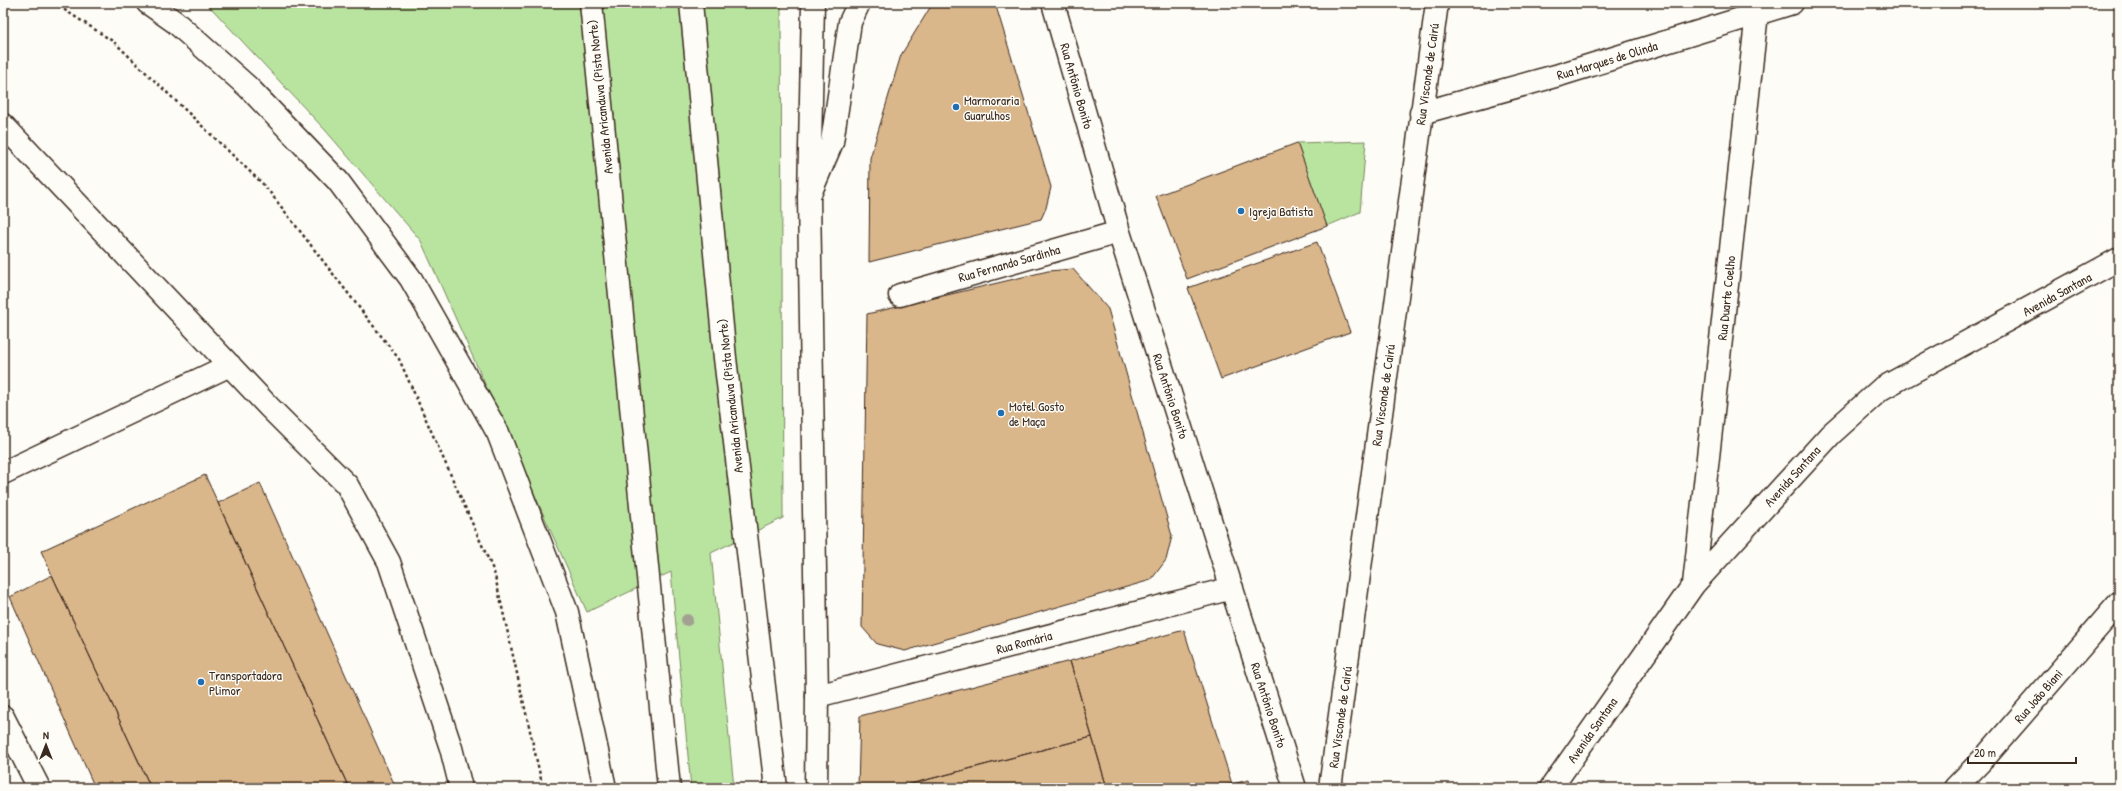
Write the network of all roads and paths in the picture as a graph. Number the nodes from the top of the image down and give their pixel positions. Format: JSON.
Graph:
{"nodes":[{"id":1,"x":54,"y":3,"type":"edge"},
{"id":2,"x":148,"y":3,"type":"edge"},
{"id":3,"x":591,"y":3,"type":"edge"},
{"id":4,"x":691,"y":3,"type":"edge"},
{"id":5,"x":813,"y":3,"type":"edge"},
{"id":6,"x":859,"y":3,"type":"edge"},
{"id":7,"x":1053,"y":3,"type":"edge"},
{"id":8,"x":1437,"y":3,"type":"edge"},
{"id":9,"x":1792,"y":3,"type":"edge"},
{"id":10,"x":1757,"y":13,"type":"junction"},
{"id":11,"x":1421,"y":114,"type":"junction"},
{"id":12,"x":3,"y":125,"type":"edge"},
{"id":13,"x":809,"y":197,"type":"junction"},
{"id":14,"x":1119,"y":232,"type":"junction"},
{"id":15,"x":2119,"y":260,"type":"edge"},
{"id":16,"x":900,"y":295,"type":"dead end"},
{"id":17,"x":230,"y":365,"type":"junction"},
{"id":18,"x":3,"y":473,"type":"edge"},
{"id":19,"x":1694,"y":584,"type":"junction"},
{"id":20,"x":1232,"y":588,"type":"junction"},
{"id":21,"x":2119,"y":603,"type":"edge"},
{"id":22,"x":817,"y":696,"type":"junction"},
{"id":23,"x":3,"y":717,"type":"edge"},
{"id":24,"x":39,"y":788,"type":"edge"},
{"id":25,"x":461,"y":788,"type":"edge"},
{"id":26,"x":543,"y":788,"type":"edge"},
{"id":27,"x":605,"y":788,"type":"edge"},
{"id":28,"x":669,"y":788,"type":"edge"},
{"id":29,"x":776,"y":788,"type":"edge"},
{"id":30,"x":816,"y":788,"type":"edge"},
{"id":31,"x":1295,"y":788,"type":"edge"},
{"id":32,"x":1330,"y":788,"type":"edge"},
{"id":33,"x":1551,"y":788,"type":"edge"},
{"id":34,"x":1955,"y":788,"type":"edge"}],
"edges":[{"from":1,"to":26,"type":"path"},
{"from":2,"to":27,"type":"main road"},
{"from":3,"to":28,"type":"main road","name":"Avenida Aricanduva (Pista Norte)"},
{"from":4,"to":29,"type":"main road","name":"Avenida Aricanduva (Pista Norte)"},
{"from":5,"to":13,"type":"main road"},
{"from":6,"to":13,"type":"main road"},
{"from":7,"to":14,"type":"main road","name":"Rua Antônio Bonito"},
{"from":8,"to":11,"type":"main road","name":"Rua Visconde de Cairú"},
{"from":9,"to":10,"type":"main road","name":"Rua Marques de Olinda"},
{"from":10,"to":11,"type":"main road","name":"Rua Marques de Olinda"},
{"from":10,"to":19,"type":"main road","name":"Rua Duarte Coelho"},
{"from":11,"to":32,"type":"main road","name":"Rua Visconde de Cairú"},
{"from":12,"to":17,"type":"main road"},
{"from":13,"to":22,"type":"main road"},
{"from":14,"to":16,"type":"main road","name":"Rua Fernando Sardinha"},
{"from":14,"to":20,"type":"main road","name":"Rua Antônio Bonito"},
{"from":15,"to":19,"type":"main road","name":"Avenida Santana"},
{"from":17,"to":18,"type":"main road"},
{"from":17,"to":25,"type":"main road"},
{"from":19,"to":33,"type":"main road","name":"Avenida Santana"},
{"from":20,"to":22,"type":"main road","name":"Rua Romária"},
{"from":20,"to":31,"type":"main road","name":"Rua Antônio Bonito"},
{"from":21,"to":34,"type":"main road","name":"Rua João Biani"},
{"from":22,"to":30,"type":"main road"},
{"from":23,"to":24,"type":"main road"}]}
